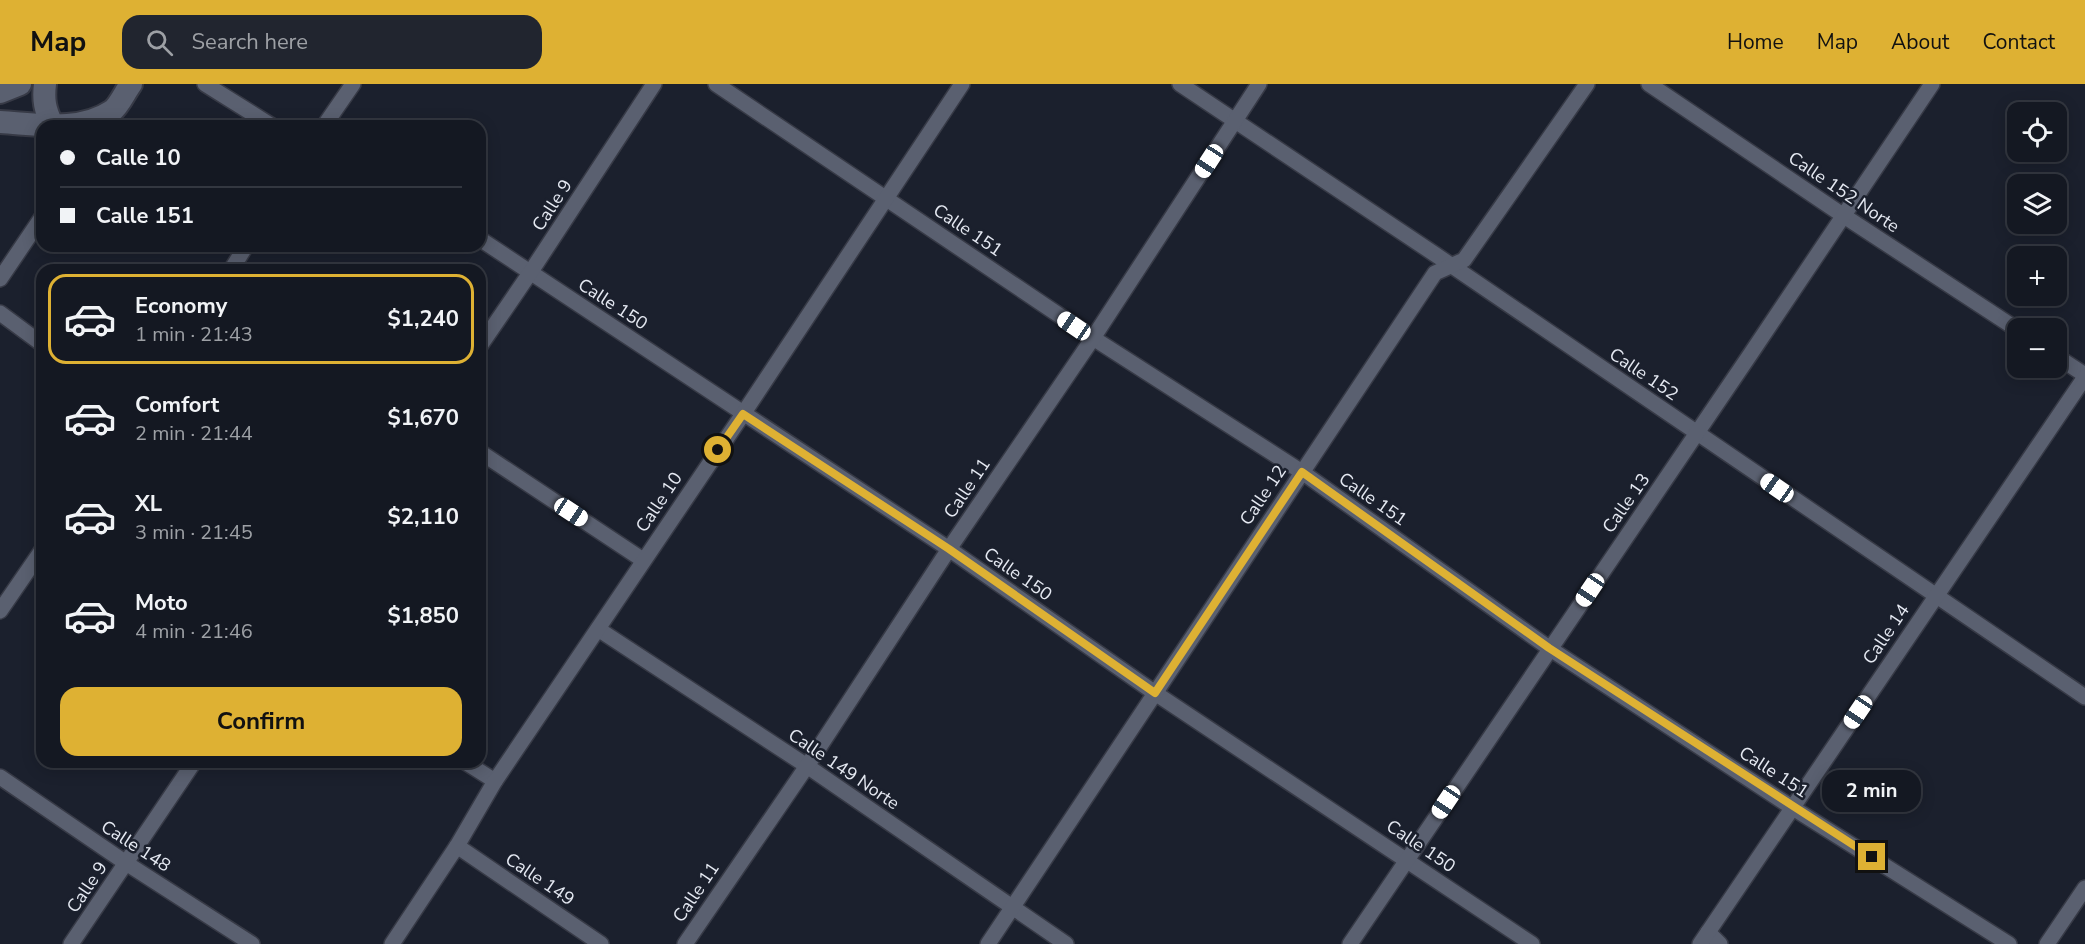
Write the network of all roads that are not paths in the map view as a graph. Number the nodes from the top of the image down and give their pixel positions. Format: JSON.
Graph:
{"nodes":[{"id":1,"x":20,"y":84,"type":"edge"},
{"id":2,"x":45,"y":84,"type":"edge"},
{"id":3,"x":131,"y":84,"type":"edge"},
{"id":4,"x":205,"y":84,"type":"edge"},
{"id":5,"x":353,"y":84,"type":"edge"},
{"id":6,"x":654,"y":84,"type":"edge"},
{"id":7,"x":716,"y":84,"type":"edge"},
{"id":8,"x":962,"y":84,"type":"edge"},
{"id":9,"x":1180,"y":84,"type":"edge"},
{"id":10,"x":1260,"y":84,"type":"edge"},
{"id":11,"x":1587,"y":84,"type":"edge"},
{"id":12,"x":1649,"y":84,"type":"edge"},
{"id":13,"x":1932,"y":84,"type":"edge"},
{"id":14,"x":0,"y":92,"type":"edge"},
{"id":15,"x":108,"y":118,"type":"edge"},
{"id":16,"x":51,"y":120,"type":"edge"},
{"id":17,"x":262,"y":120,"type":"edge"},
{"id":18,"x":328,"y":120,"type":"edge"},
{"id":19,"x":1234,"y":121,"type":"junction"},
{"id":20,"x":0,"y":122,"type":"edge"},
{"id":21,"x":36,"y":124,"type":"edge"},
{"id":22,"x":886,"y":199,"type":"junction"},
{"id":23,"x":1844,"y":216,"type":"junction"},
{"id":24,"x":36,"y":226,"type":"edge"},
{"id":25,"x":486,"y":243,"type":"edge"},
{"id":26,"x":1449,"y":266,"type":"junction"},
{"id":27,"x":530,"y":273,"type":"junction"},
{"id":28,"x":0,"y":279,"type":"edge"},
{"id":29,"x":0,"y":313,"type":"edge"},
{"id":30,"x":2007,"y":323,"type":"edge"},
{"id":31,"x":486,"y":337,"type":"edge"},
{"id":32,"x":1093,"y":338,"type":"junction"},
{"id":33,"x":36,"y":340,"type":"edge"},
{"id":34,"x":2067,"y":364,"type":"edge"},
{"id":35,"x":2085,"y":376,"type":"edge"},
{"id":36,"x":743,"y":414,"type":"junction"},
{"id":37,"x":1698,"y":434,"type":"junction"},
{"id":38,"x":486,"y":456,"type":"edge"},
{"id":39,"x":1302,"y":472,"type":"junction"},
{"id":40,"x":949,"y":549,"type":"junction"},
{"id":41,"x":36,"y":559,"type":"edge"},
{"id":42,"x":643,"y":560,"type":"junction"},
{"id":43,"x":1935,"y":596,"type":"junction"},
{"id":44,"x":0,"y":610,"type":"edge"},
{"id":45,"x":598,"y":629,"type":"junction"},
{"id":46,"x":1549,"y":648,"type":"junction"},
{"id":47,"x":1155,"y":693,"type":"junction"},
{"id":48,"x":2085,"y":697,"type":"edge"},
{"id":49,"x":807,"y":766,"type":"junction"},
{"id":50,"x":190,"y":768,"type":"edge"},
{"id":51,"x":474,"y":768,"type":"edge"},
{"id":52,"x":0,"y":777,"type":"edge"},
{"id":53,"x":495,"y":782,"type":"junction"},
{"id":54,"x":1793,"y":808,"type":"junction"},
{"id":55,"x":457,"y":846,"type":"junction"},
{"id":56,"x":1407,"y":860,"type":"junction"},
{"id":57,"x":126,"y":863,"type":"junction"},
{"id":58,"x":2085,"y":888,"type":"edge"},
{"id":59,"x":1012,"y":907,"type":"junction"},
{"id":60,"x":1704,"y":938,"type":"edge"},
{"id":61,"x":71,"y":944,"type":"edge"},
{"id":62,"x":252,"y":944,"type":"edge"},
{"id":63,"x":392,"y":944,"type":"edge"},
{"id":64,"x":601,"y":944,"type":"edge"},
{"id":65,"x":685,"y":944,"type":"edge"},
{"id":66,"x":988,"y":944,"type":"edge"},
{"id":67,"x":1066,"y":944,"type":"edge"},
{"id":68,"x":1350,"y":944,"type":"edge"},
{"id":69,"x":1532,"y":944,"type":"edge"},
{"id":70,"x":1720,"y":944,"type":"edge"},
{"id":71,"x":2009,"y":944,"type":"edge"},
{"id":72,"x":2047,"y":944,"type":"edge"}],
"edges":[{"from":1,"to":14,"type":"main road"},
{"from":2,"to":16,"type":"main road"},
{"from":3,"to":15,"type":"main road"},
{"from":4,"to":17,"type":"street"},
{"from":5,"to":18,"type":"street"},
{"from":6,"to":27,"type":"street","name":"Calle 9"},
{"from":7,"to":22,"type":"street","name":"Calle 151"},
{"from":8,"to":22,"type":"street","name":"Calle 10"},
{"from":9,"to":19,"type":"street","name":"Calle 152"},
{"from":10,"to":19,"type":"street","name":"Calle 11"},
{"from":11,"to":26,"type":"street","name":"Calle 12"},
{"from":12,"to":23,"type":"street","name":"Calle 152 Norte"},
{"from":13,"to":23,"type":"street","name":"Calle 13"},
{"from":19,"to":26,"type":"street","name":"Calle 152"},
{"from":19,"to":32,"type":"street","name":"Calle 11"},
{"from":20,"to":21,"type":"main road"},
{"from":22,"to":32,"type":"street","name":"Calle 151"},
{"from":22,"to":36,"type":"street","name":"Calle 10"},
{"from":23,"to":30,"type":"street","name":"Calle 152 Norte"},
{"from":23,"to":37,"type":"street","name":"Calle 13"},
{"from":24,"to":28,"type":"street"},
{"from":25,"to":27,"type":"street","name":"Calle 150"},
{"from":26,"to":37,"type":"street","name":"Calle 152"},
{"from":26,"to":39,"type":"street","name":"Calle 12"},
{"from":27,"to":31,"type":"street","name":"Calle 9"},
{"from":27,"to":36,"type":"street","name":"Calle 150"},
{"from":29,"to":33,"type":"street"},
{"from":32,"to":39,"type":"street","name":"Calle 151"},
{"from":32,"to":40,"type":"street","name":"Calle 11"},
{"from":34,"to":35,"type":"street"},
{"from":35,"to":43,"type":"street","name":"Calle 14"},
{"from":36,"to":40,"type":"street","name":"Calle 150"},
{"from":36,"to":42,"type":"street","name":"Calle 10"},
{"from":37,"to":43,"type":"street","name":"Calle 152"},
{"from":37,"to":46,"type":"street","name":"Calle 13"},
{"from":38,"to":42,"type":"street"},
{"from":39,"to":46,"type":"street","name":"Calle 151"},
{"from":39,"to":47,"type":"street","name":"Calle 12"},
{"from":40,"to":47,"type":"street","name":"Calle 150"},
{"from":40,"to":49,"type":"street","name":"Calle 11"},
{"from":41,"to":44,"type":"street"},
{"from":42,"to":45,"type":"street","name":"Calle 10"},
{"from":43,"to":48,"type":"street","name":"Calle 152"},
{"from":43,"to":54,"type":"street","name":"Calle 14"},
{"from":45,"to":49,"type":"street","name":"Calle 149 Norte"},
{"from":45,"to":53,"type":"street","name":"Calle 10"},
{"from":46,"to":54,"type":"street","name":"Calle 151"},
{"from":46,"to":56,"type":"street","name":"Calle 13"},
{"from":47,"to":56,"type":"street","name":"Calle 150"},
{"from":47,"to":59,"type":"street","name":"Calle 12"},
{"from":49,"to":59,"type":"street","name":"Calle 149 Norte"},
{"from":49,"to":65,"type":"street","name":"Calle 11"},
{"from":50,"to":57,"type":"street","name":"Calle 9"},
{"from":51,"to":53,"type":"street"},
{"from":52,"to":57,"type":"street","name":"Calle 148"},
{"from":53,"to":55,"type":"street","name":"Calle 10"},
{"from":54,"to":60,"type":"street","name":"Calle 14"},
{"from":54,"to":71,"type":"street","name":"Calle 151"},
{"from":55,"to":63,"type":"street","name":"Calle 10"},
{"from":55,"to":64,"type":"street","name":"Calle 149"},
{"from":56,"to":68,"type":"street","name":"Calle 13"},
{"from":56,"to":69,"type":"street","name":"Calle 150"},
{"from":57,"to":61,"type":"street","name":"Calle 9"},
{"from":57,"to":62,"type":"street","name":"Calle 148"},
{"from":58,"to":72,"type":"street"},
{"from":59,"to":66,"type":"street","name":"Calle 12"},
{"from":59,"to":67,"type":"street","name":"Calle 149 Norte"},
{"from":60,"to":70,"type":"street"}]}
